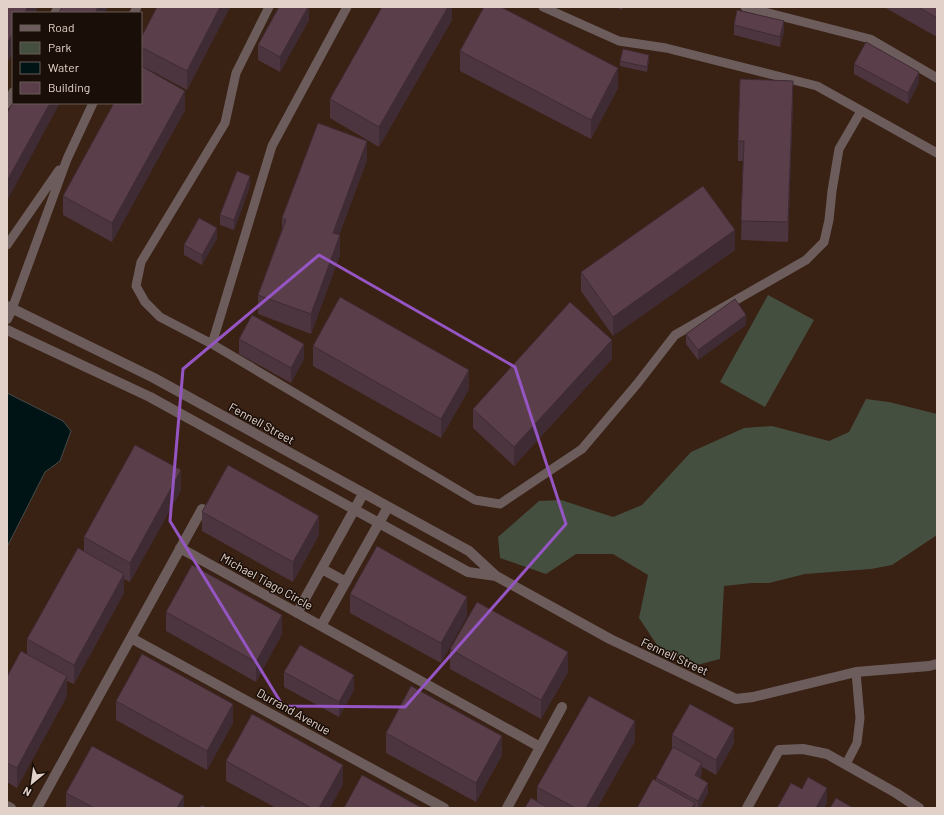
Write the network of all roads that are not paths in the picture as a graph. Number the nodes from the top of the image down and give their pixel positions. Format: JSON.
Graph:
{"nodes":[{"id":1,"x":269,"y":7,"type":"edge"},
{"id":2,"x":347,"y":7,"type":"edge"},
{"id":3,"x":543,"y":7,"type":"edge"},
{"id":4,"x":744,"y":7,"type":"edge"},
{"id":5,"x":937,"y":78,"type":"edge"},
{"id":6,"x":12,"y":94,"type":"edge"},
{"id":7,"x":7,"y":104,"type":"edge"},
{"id":8,"x":93,"y":104,"type":"edge"},
{"id":9,"x":861,"y":111,"type":"junction"},
{"id":10,"x":937,"y":153,"type":"edge"},
{"id":11,"x":67,"y":159,"type":"junction"},
{"id":12,"x":7,"y":245,"type":"edge"},
{"id":13,"x":10,"y":308,"type":"edge"},
{"id":14,"x":7,"y":319,"type":"edge"},
{"id":15,"x":7,"y":330,"type":"edge"},
{"id":16,"x":212,"y":344,"type":"junction"},
{"id":17,"x":364,"y":494,"type":"junction"},
{"id":18,"x":388,"y":507,"type":"junction"},
{"id":19,"x":202,"y":509,"type":"edge"},
{"id":20,"x":355,"y":509,"type":"junction"},
{"id":21,"x":379,"y":523,"type":"junction"},
{"id":22,"x":180,"y":548,"type":"junction"},
{"id":23,"x":322,"y":569,"type":"junction"},
{"id":24,"x":496,"y":576,"type":"junction"},
{"id":25,"x":346,"y":582,"type":"junction"},
{"id":26,"x":297,"y":613,"type":"junction"},
{"id":27,"x":321,"y":626,"type":"junction"},
{"id":28,"x":131,"y":638,"type":"junction"},
{"id":29,"x":937,"y":664,"type":"edge"},
{"id":30,"x":856,"y":672,"type":"junction"},
{"id":31,"x":562,"y":707,"type":"dead end"},
{"id":32,"x":540,"y":747,"type":"junction"},
{"id":33,"x":846,"y":764,"type":"junction"},
{"id":34,"x":7,"y":806,"type":"edge"},
{"id":35,"x":11,"y":808,"type":"edge"},
{"id":36,"x":37,"y":808,"type":"edge"},
{"id":37,"x":444,"y":808,"type":"edge"},
{"id":38,"x":507,"y":808,"type":"edge"},
{"id":39,"x":746,"y":808,"type":"edge"},
{"id":40,"x":919,"y":808,"type":"edge"}],
"edges":[{"from":1,"to":16,"type":"lane"},
{"from":2,"to":16,"type":"lane"},
{"from":3,"to":9,"type":"lane"},
{"from":4,"to":5,"type":"lane"},
{"from":6,"to":7,"type":"lane"},
{"from":8,"to":11,"type":"lane"},
{"from":9,"to":10,"type":"lane"},
{"from":9,"to":16,"type":"lane"},
{"from":11,"to":12,"type":"lane"},
{"from":11,"to":13,"type":"lane"},
{"from":13,"to":14,"type":"street"},
{"from":13,"to":17,"type":"street","name":"Fennell Street"},
{"from":15,"to":20,"type":"street","name":"Fennell Street"},
{"from":17,"to":18,"type":"street","name":"Fennell Street"},
{"from":17,"to":20,"type":"street"},
{"from":18,"to":21,"type":"street"},
{"from":18,"to":24,"type":"street","name":"Fennell Street"},
{"from":19,"to":22,"type":"street"},
{"from":20,"to":21,"type":"street","name":"Fennell Street"},
{"from":20,"to":23,"type":"street"},
{"from":21,"to":24,"type":"street","name":"Fennell Street"},
{"from":21,"to":25,"type":"street"},
{"from":22,"to":26,"type":"street","name":"Michael Tiago Circle"},
{"from":22,"to":28,"type":"street"},
{"from":23,"to":25,"type":"street"},
{"from":23,"to":26,"type":"street"},
{"from":24,"to":30,"type":"street","name":"Fennell Street"},
{"from":25,"to":27,"type":"street"},
{"from":26,"to":27,"type":"street","name":"Michael Tiago Circle"},
{"from":27,"to":32,"type":"street","name":"Michael Tiago Circle"},
{"from":28,"to":36,"type":"street"},
{"from":28,"to":37,"type":"street","name":"Durrand Avenue"},
{"from":29,"to":30,"type":"street","name":"Fennell Street"},
{"from":30,"to":33,"type":"lane"},
{"from":31,"to":32,"type":"street"},
{"from":32,"to":38,"type":"street"},
{"from":33,"to":39,"type":"street"},
{"from":33,"to":40,"type":"street"},
{"from":34,"to":35,"type":"street"}]}
